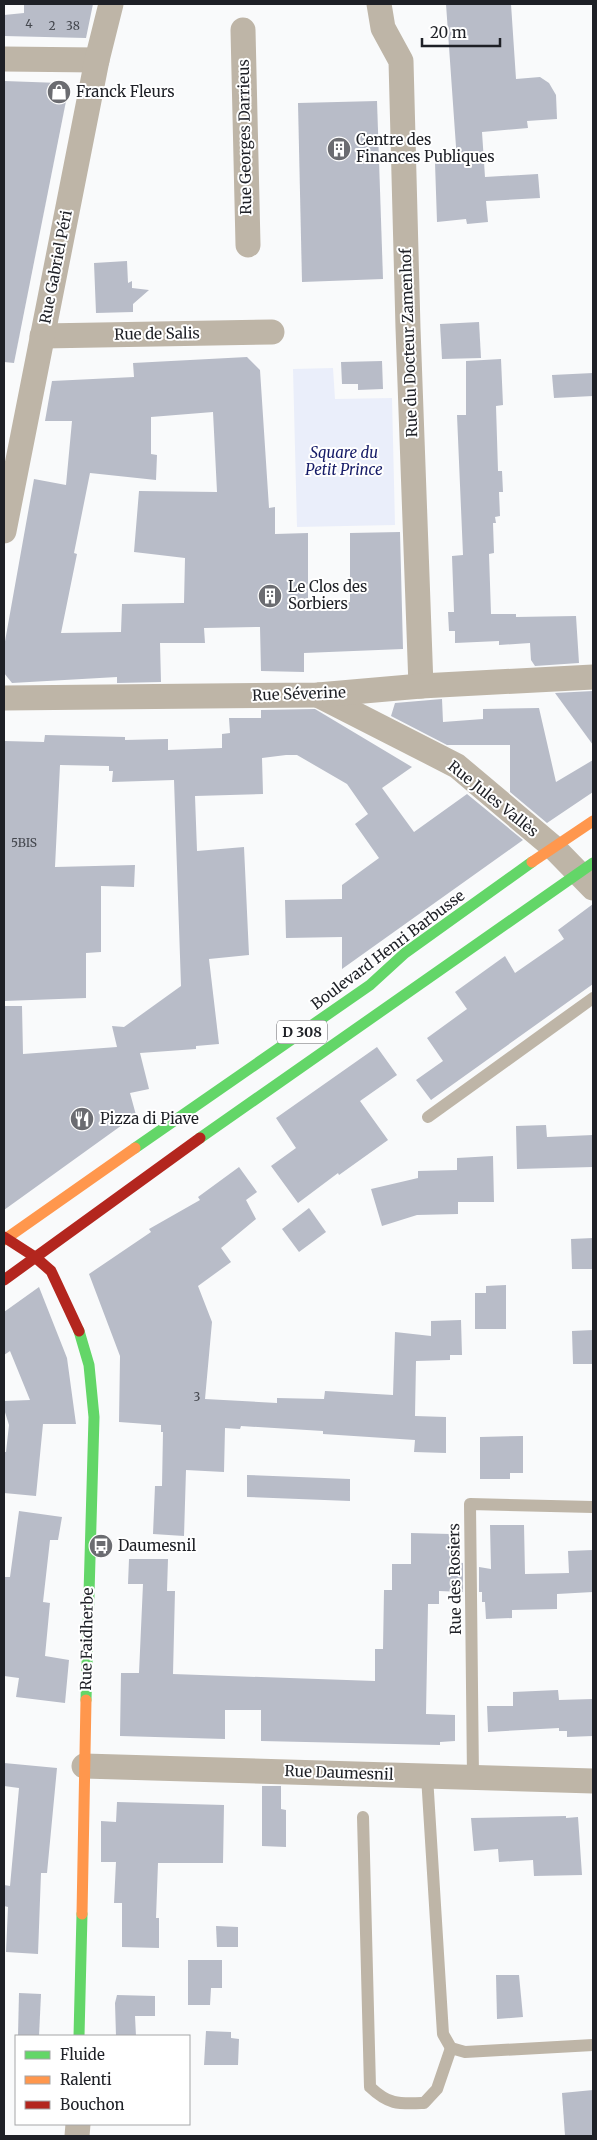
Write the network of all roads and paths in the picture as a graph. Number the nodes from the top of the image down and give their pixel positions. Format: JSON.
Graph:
{"nodes":[{"id":1,"x":111,"y":4,"type":"edge"},
{"id":2,"x":379,"y":4,"type":"edge"},
{"id":3,"x":243,"y":30,"type":"dead end"},
{"id":4,"x":4,"y":59,"type":"edge"},
{"id":5,"x":97,"y":60,"type":"junction"},
{"id":6,"x":248,"y":245,"type":"dead end"},
{"id":7,"x":272,"y":332,"type":"dead end"},
{"id":8,"x":42,"y":336,"type":"junction"},
{"id":9,"x":4,"y":531,"type":"edge"},
{"id":10,"x":593,"y":678,"type":"edge"},
{"id":11,"x":421,"y":686,"type":"junction"},
{"id":12,"x":318,"y":695,"type":"junction"},
{"id":13,"x":4,"y":698,"type":"edge"},
{"id":14,"x":593,"y":820,"type":"edge"},
{"id":15,"x":553,"y":847,"type":"junction"},
{"id":16,"x":589,"y":875,"type":"edge"},
{"id":17,"x":593,"y":998,"type":"edge"},
{"id":18,"x":428,"y":1117,"type":"dead end"},
{"id":19,"x":4,"y":1238,"type":"edge"},
{"id":20,"x":35,"y":1257,"type":"junction"},
{"id":21,"x":4,"y":1280,"type":"edge"},
{"id":22,"x":593,"y":1507,"type":"edge"},
{"id":23,"x":84,"y":1766,"type":"junction"},
{"id":24,"x":427,"y":1776,"type":"junction"},
{"id":25,"x":473,"y":1778,"type":"junction"},
{"id":26,"x":593,"y":1781,"type":"edge"},
{"id":27,"x":364,"y":1817,"type":"dead end"},
{"id":28,"x":79,"y":2035,"type":"edge"},
{"id":29,"x":593,"y":2045,"type":"edge"},
{"id":30,"x":451,"y":2048,"type":"junction"}],
"edges":[{"from":1,"to":5,"type":"street","name":"Rue Gabriel Péri"},
{"from":2,"to":11,"type":"street","name":"Rue du Docteur Zamenhof"},
{"from":3,"to":6,"type":"street","name":"Rue Georges Darrieus"},
{"from":4,"to":5,"type":"street"},
{"from":5,"to":8,"type":"street","name":"Rue Gabriel Péri"},
{"from":7,"to":8,"type":"street","name":"Rue de Salis"},
{"from":8,"to":9,"type":"street","name":"Rue Gabriel Péri"},
{"from":10,"to":11,"type":"street","name":"Rue Séverine"},
{"from":11,"to":12,"type":"street","name":"Rue Séverine"},
{"from":12,"to":13,"type":"street","name":"Rue Séverine"},
{"from":12,"to":15,"type":"street","name":"Rue Jules Vallès"},
{"from":14,"to":15,"type":"main road","name":"Boulevard Henri Barbusse","number":"D 308"},
{"from":15,"to":16,"type":"street","name":"Rue Jules Vallès"},
{"from":15,"to":19,"type":"main road","name":"Boulevard Henri Barbusse","number":"D 308"},
{"from":16,"to":20,"type":"main road","number":"D 308"},
{"from":17,"to":18,"type":"lane"},
{"from":19,"to":20,"type":"main road","name":"Rue Faidherbe"},
{"from":20,"to":21,"type":"main road","number":"D 308"},
{"from":20,"to":23,"type":"main road","name":"Rue Faidherbe"},
{"from":22,"to":25,"type":"lane","name":"Rue des Rosiers"},
{"from":23,"to":24,"type":"street","name":"Rue Daumesnil"},
{"from":23,"to":28,"type":"main road","name":"Rue Faidherbe"},
{"from":24,"to":25,"type":"street","name":"Rue Daumesnil"},
{"from":24,"to":30,"type":"lane"},
{"from":25,"to":26,"type":"street","name":"Rue Daumesnil"},
{"from":27,"to":30,"type":"lane"},
{"from":29,"to":30,"type":"lane"}]}
